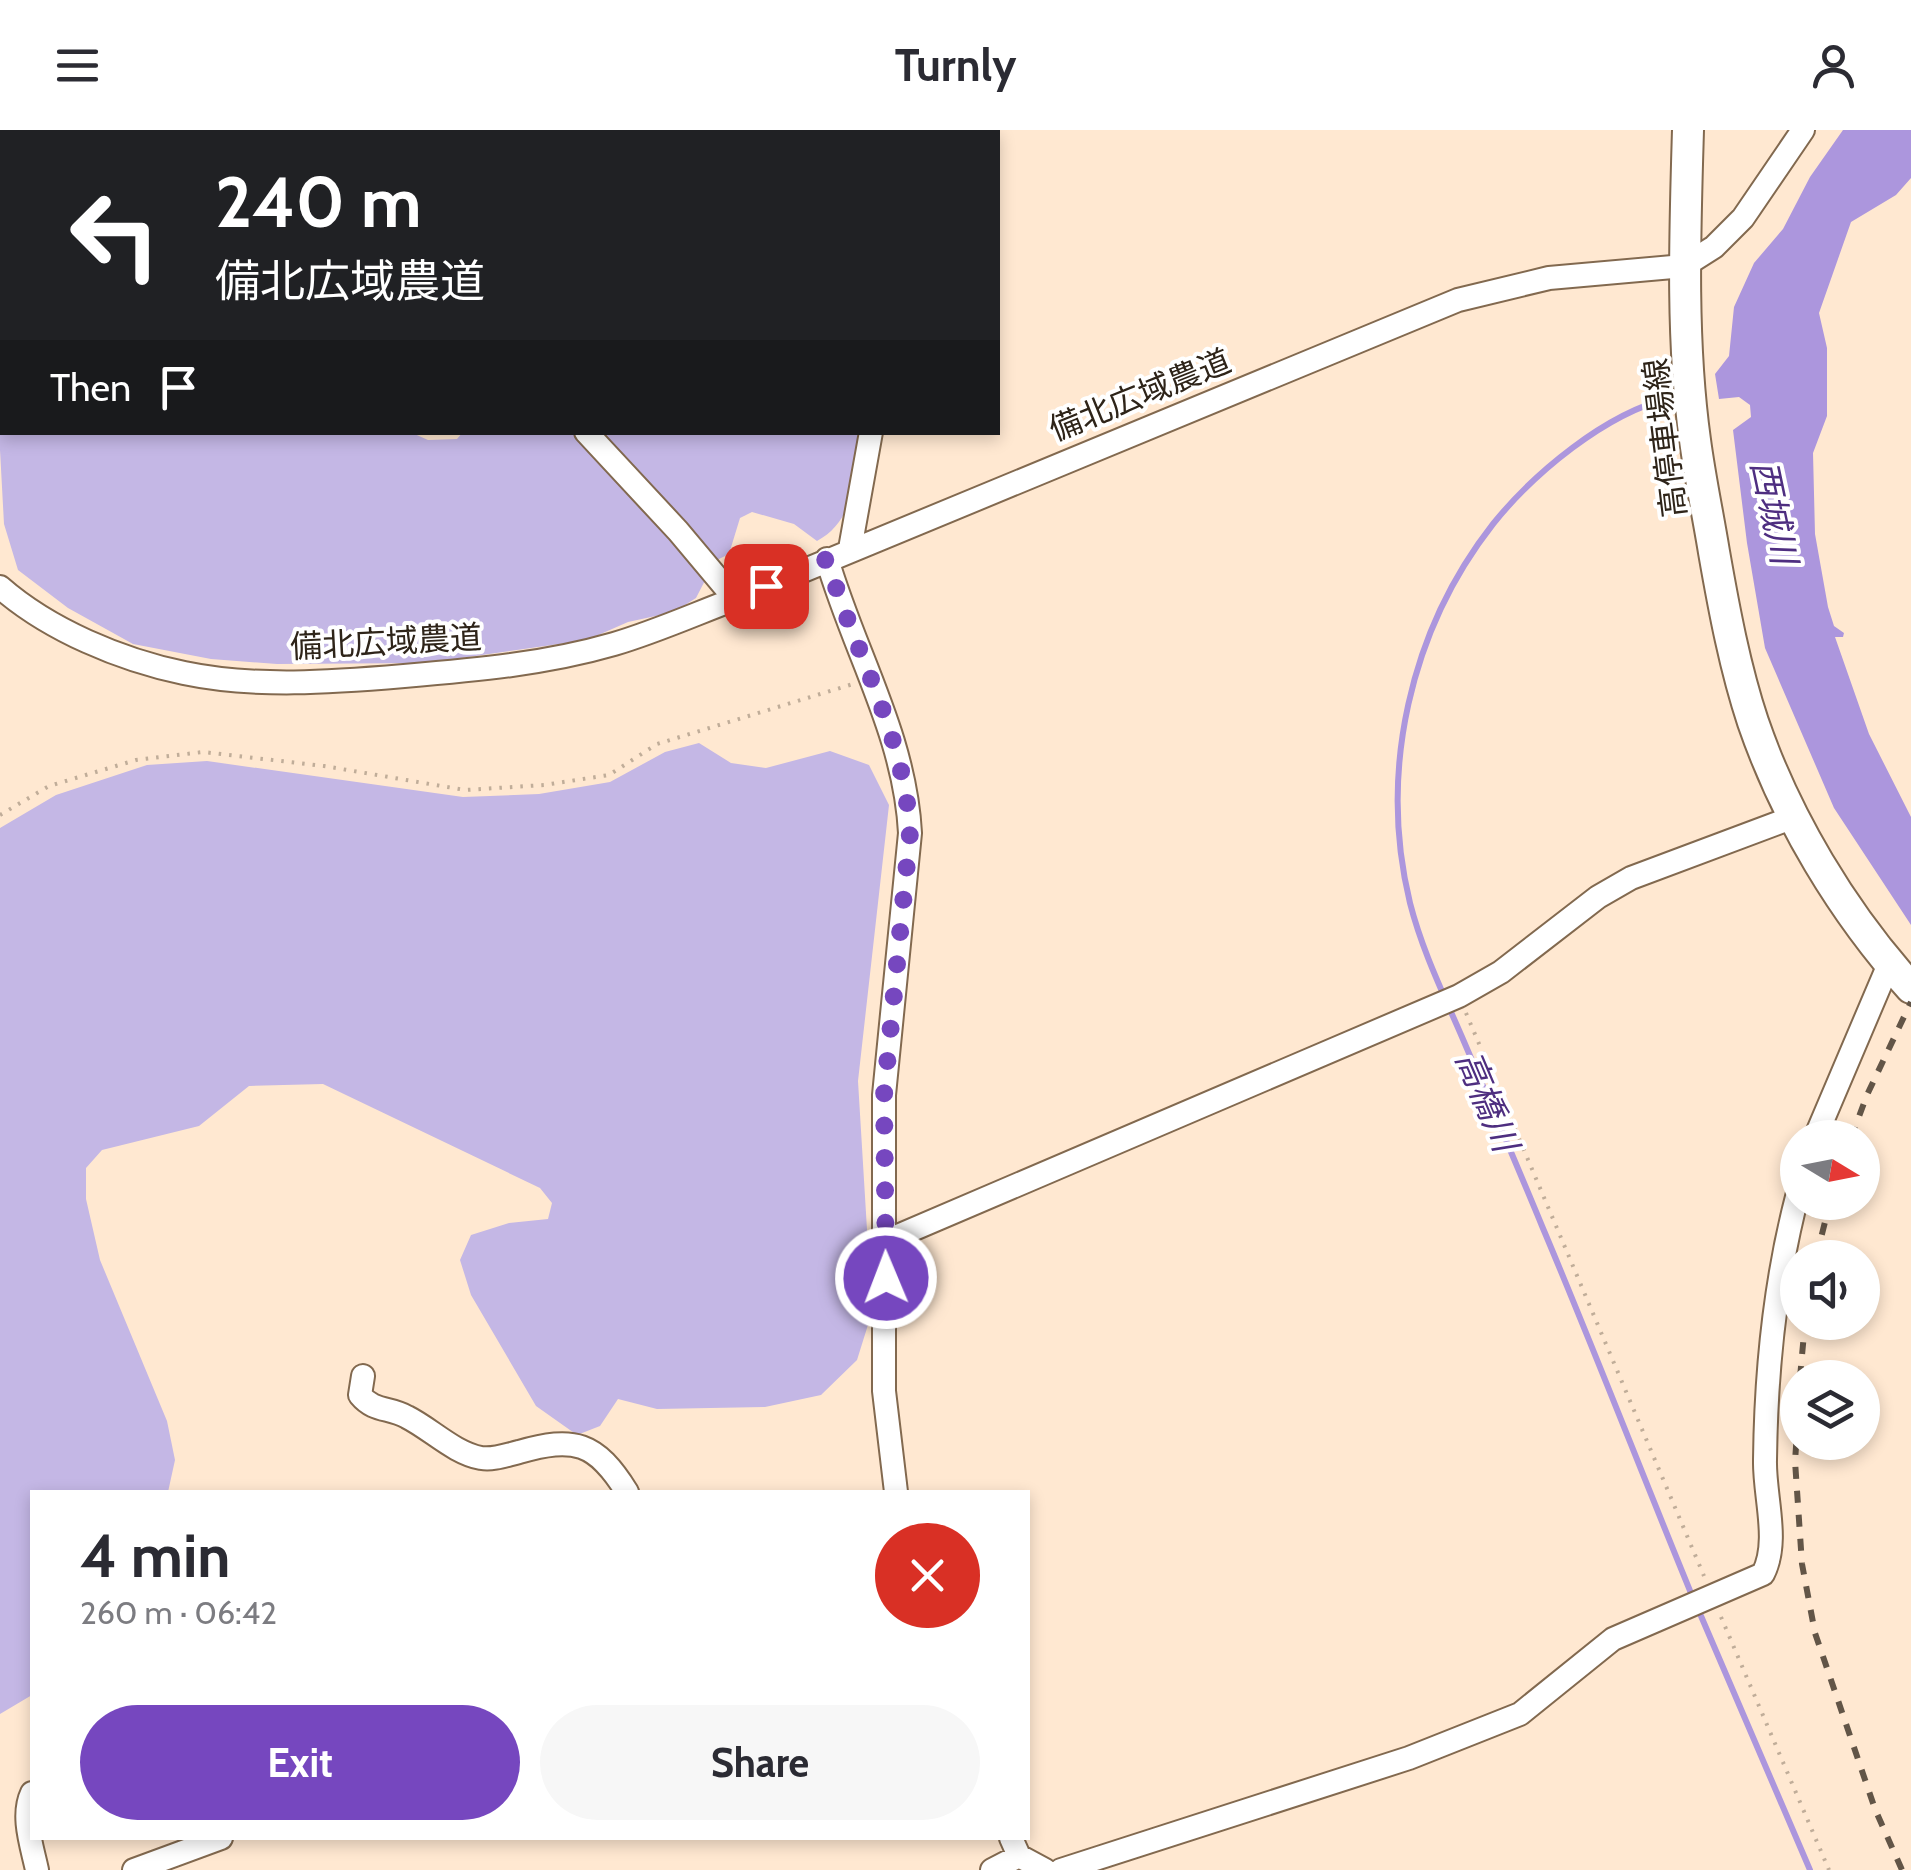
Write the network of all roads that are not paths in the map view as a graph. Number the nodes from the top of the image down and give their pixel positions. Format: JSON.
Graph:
{"nodes":[{"id":1,"x":1688,"y":130,"type":"edge"},
{"id":2,"x":1803,"y":130,"type":"edge"},
{"id":3,"x":1684,"y":266,"type":"junction"},
{"id":4,"x":589,"y":435,"type":"edge"},
{"id":5,"x":870,"y":435,"type":"edge"},
{"id":6,"x":850,"y":549,"type":"junction"},
{"id":7,"x":827,"y":559,"type":"junction"},
{"id":8,"x":0,"y":587,"type":"edge"},
{"id":9,"x":735,"y":599,"type":"junction"},
{"id":10,"x":1794,"y":817,"type":"junction"},
{"id":11,"x":1889,"y":964,"type":"junction"},
{"id":12,"x":1911,"y":988,"type":"edge"},
{"id":13,"x":1823,"y":1120,"type":"edge"},
{"id":14,"x":1791,"y":1220,"type":"edge"},
{"id":15,"x":886,"y":1241,"type":"junction"},
{"id":16,"x":363,"y":1376,"type":"dead end"},
{"id":17,"x":625,"y":1490,"type":"edge"},
{"id":18,"x":896,"y":1490,"type":"edge"},
{"id":19,"x":30,"y":1797,"type":"edge"},
{"id":20,"x":30,"y":1831,"type":"edge"},
{"id":21,"x":32,"y":1840,"type":"edge"},
{"id":22,"x":210,"y":1840,"type":"edge"},
{"id":23,"x":181,"y":1845,"type":"edge"},
{"id":24,"x":1015,"y":1847,"type":"edge"},
{"id":25,"x":37,"y":1870,"type":"edge"},
{"id":26,"x":134,"y":1870,"type":"edge"},
{"id":27,"x":992,"y":1870,"type":"edge"},
{"id":28,"x":1045,"y":1870,"type":"edge"},
{"id":29,"x":1060,"y":1870,"type":"edge"}],
"edges":[{"from":1,"to":3,"type":"main road","name":"高停車場線"},
{"from":2,"to":3,"type":"street"},
{"from":3,"to":6,"type":"street","name":"備北広域農道"},
{"from":3,"to":10,"type":"main road","name":"高停車場線"},
{"from":4,"to":9,"type":"street"},
{"from":5,"to":6,"type":"street"},
{"from":6,"to":7,"type":"street","name":"備北広域農道"},
{"from":7,"to":9,"type":"street","name":"備北広域農道"},
{"from":7,"to":15,"type":"street"},
{"from":8,"to":9,"type":"street","name":"備北広域農道"},
{"from":10,"to":11,"type":"main road","name":"高停車場線"},
{"from":10,"to":15,"type":"street"},
{"from":11,"to":12,"type":"main road","name":"高停車場線"},
{"from":11,"to":13,"type":"street"},
{"from":14,"to":29,"type":"street"},
{"from":15,"to":18,"type":"street"},
{"from":16,"to":17,"type":"street"},
{"from":19,"to":20,"type":"street"},
{"from":21,"to":25,"type":"street"},
{"from":22,"to":23,"type":"street"},
{"from":23,"to":26,"type":"street"},
{"from":24,"to":27,"type":"street"},
{"from":24,"to":28,"type":"street"}]}
